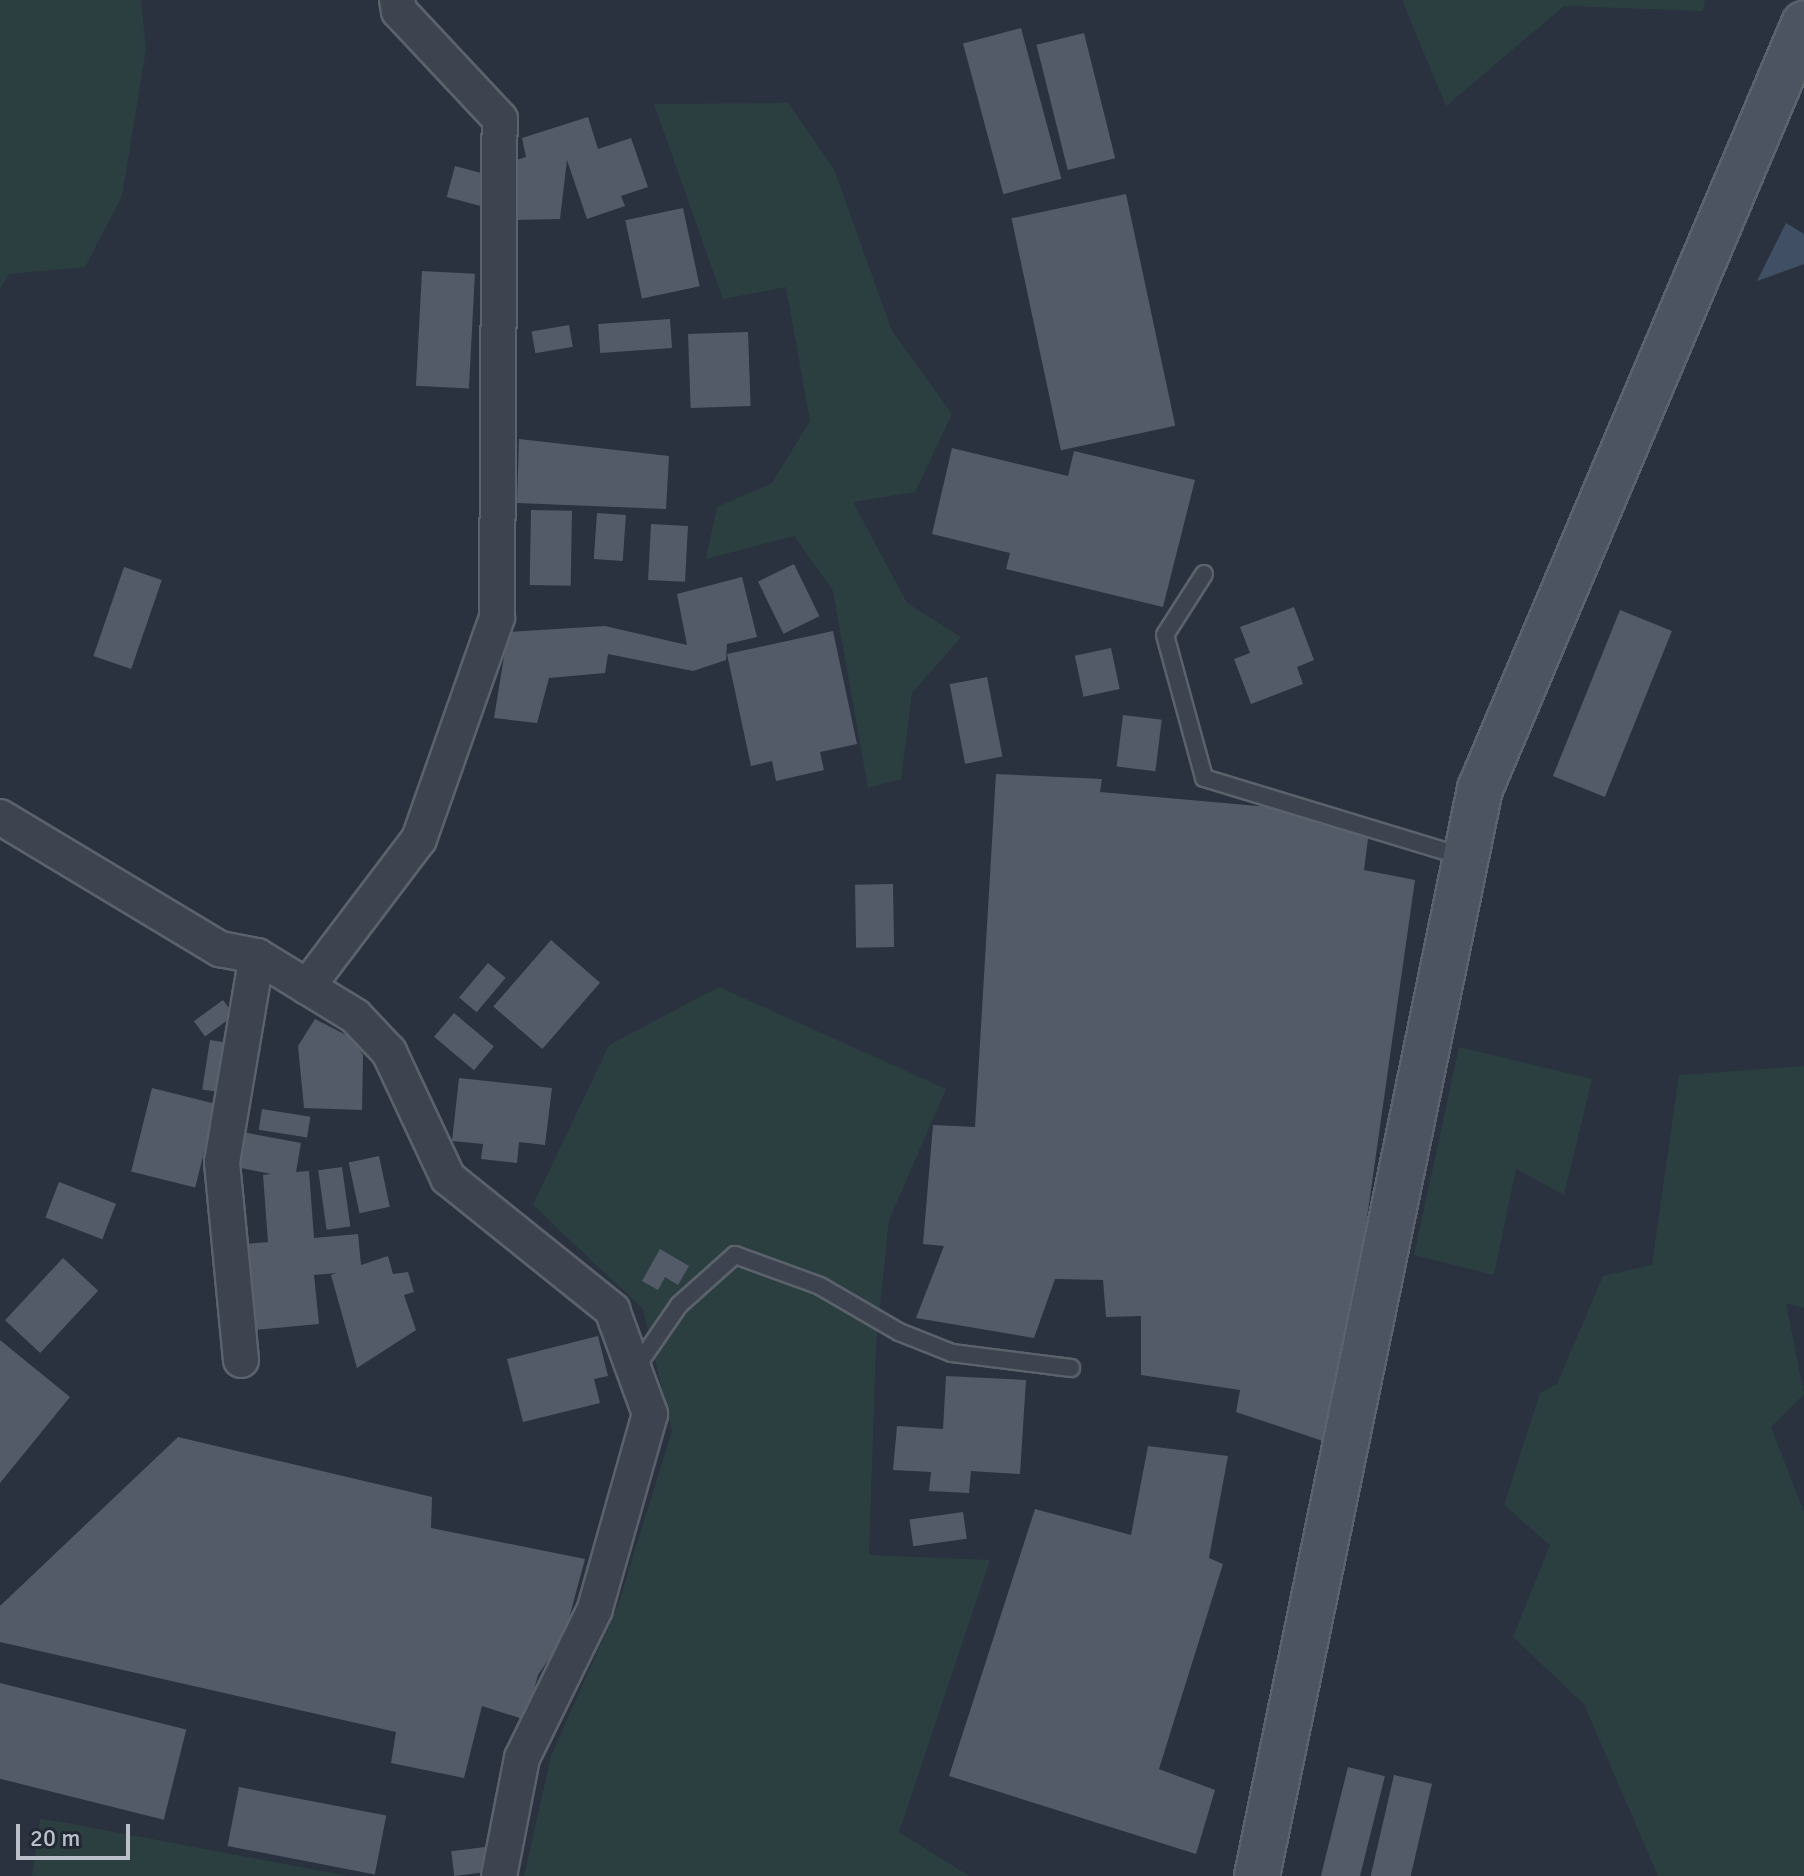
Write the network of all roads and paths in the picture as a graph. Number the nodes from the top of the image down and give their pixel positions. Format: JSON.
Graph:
{"nodes":[{"id":1,"x":397,"y":0,"type":"edge"},
{"id":2,"x":1804,"y":24,"type":"edge"},
{"id":3,"x":1204,"y":574,"type":"dead end"},
{"id":4,"x":0,"y":817,"type":"edge"},
{"id":5,"x":1466,"y":858,"type":"junction"},
{"id":6,"x":257,"y":956,"type":"junction"},
{"id":7,"x":307,"y":987,"type":"junction"},
{"id":8,"x":241,"y":1360,"type":"dead end"},
{"id":9,"x":1071,"y":1368,"type":"dead end"},
{"id":10,"x":634,"y":1371,"type":"junction"},
{"id":11,"x":499,"y":1876,"type":"edge"},
{"id":12,"x":1257,"y":1876,"type":"edge"}],
"edges":[{"from":1,"to":7,"type":"street"},
{"from":2,"to":5,"type":"street"},
{"from":3,"to":5,"type":"lane"},
{"from":4,"to":6,"type":"street"},
{"from":5,"to":12,"type":"street"},
{"from":6,"to":7,"type":"street"},
{"from":6,"to":8,"type":"street"},
{"from":7,"to":10,"type":"street"},
{"from":9,"to":10,"type":"lane"},
{"from":10,"to":11,"type":"street"}]}
